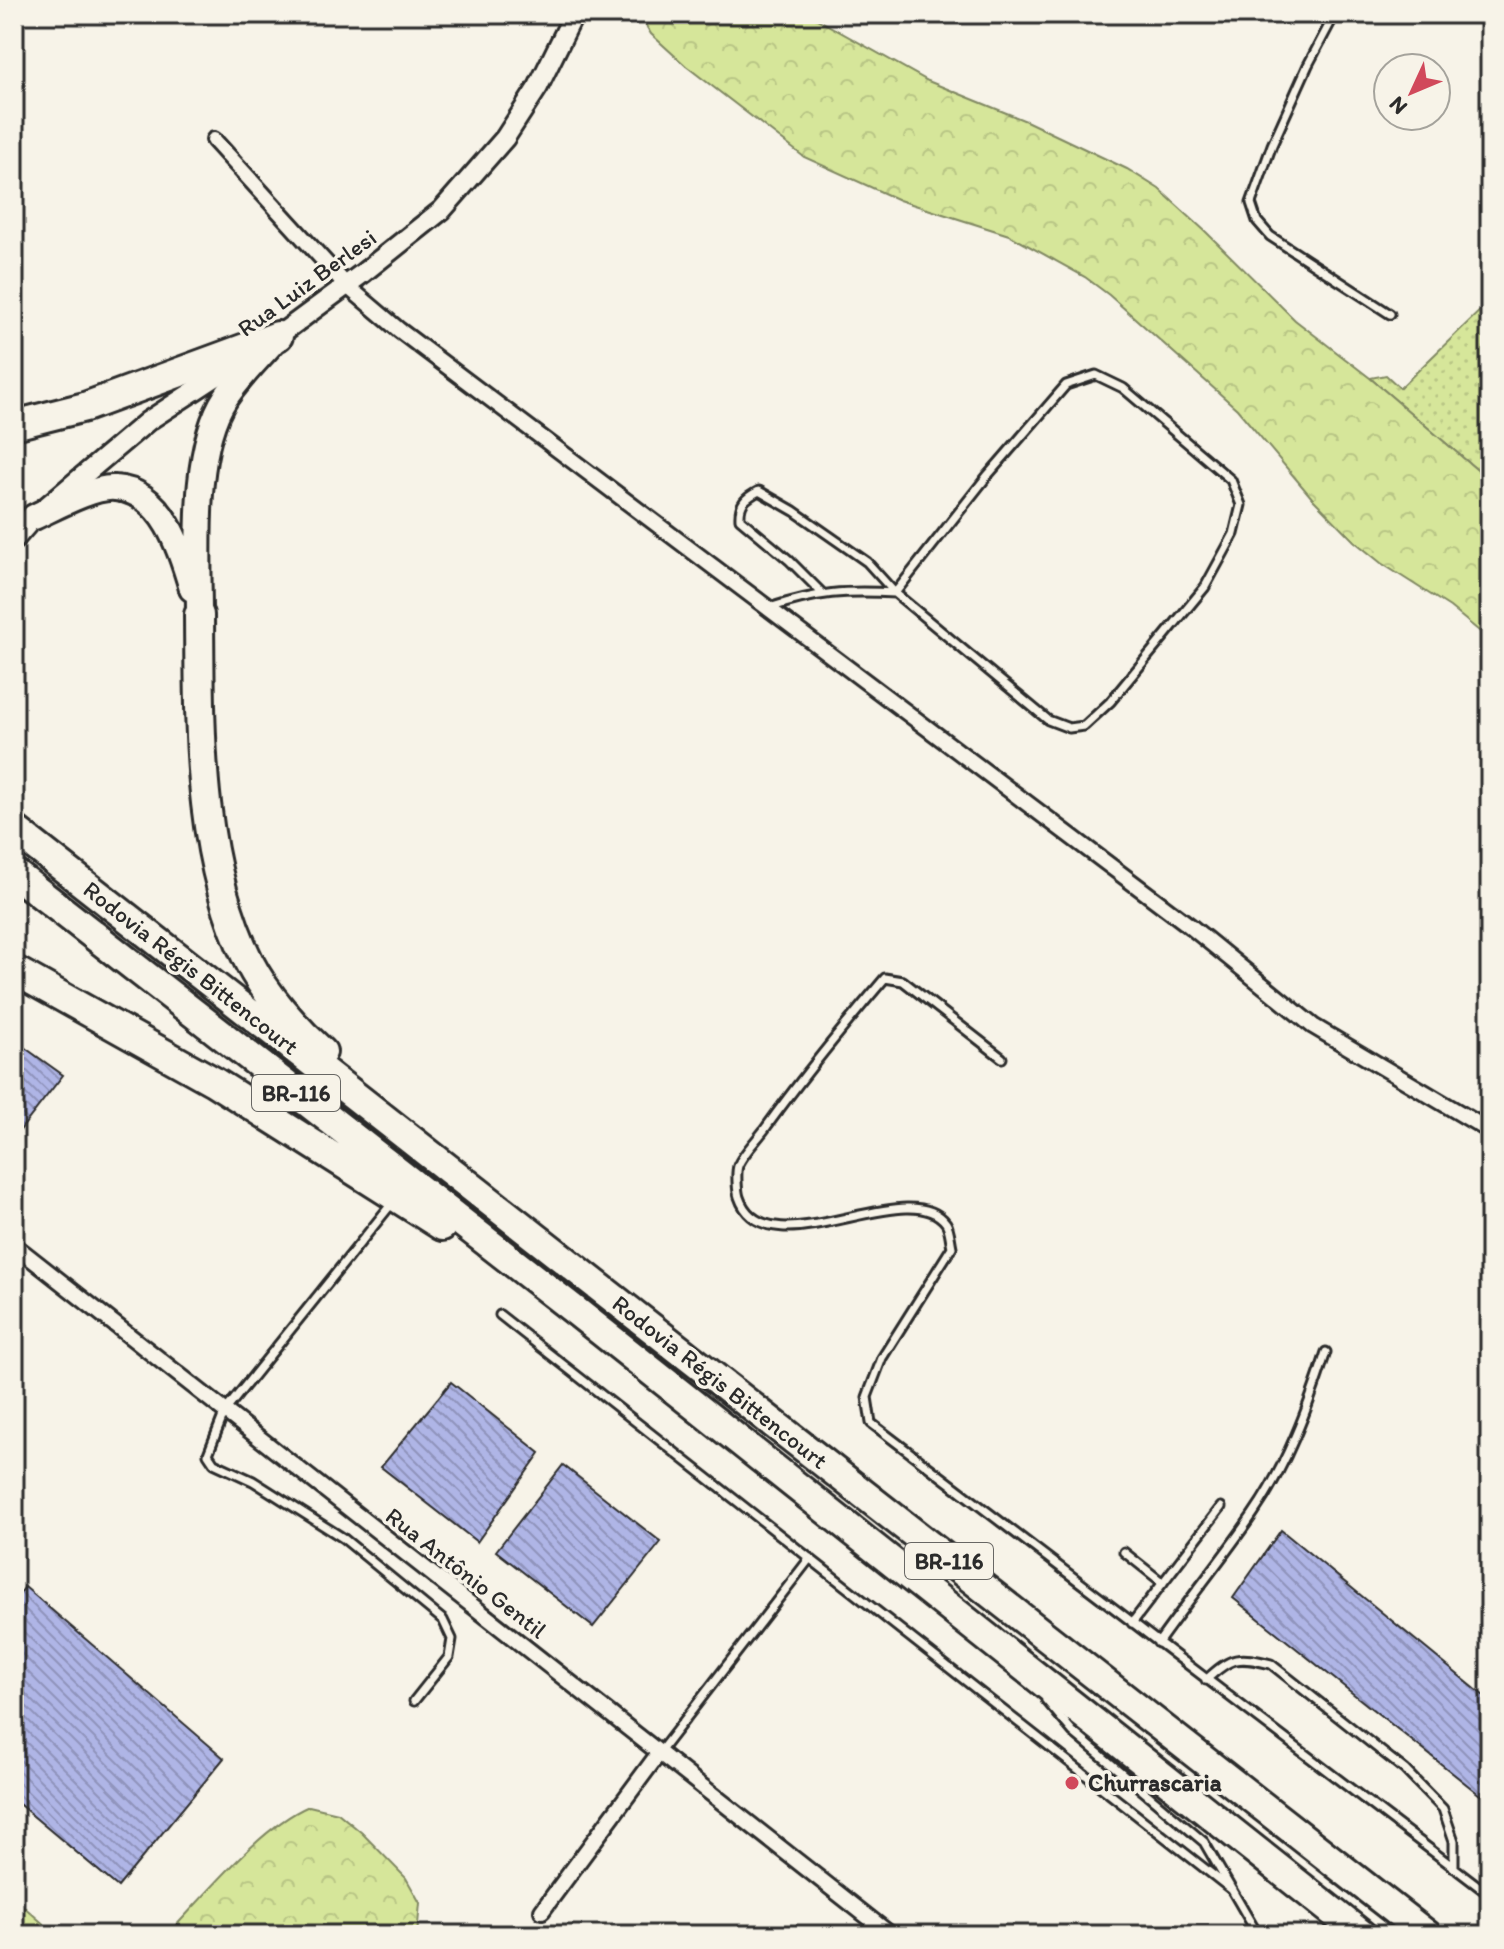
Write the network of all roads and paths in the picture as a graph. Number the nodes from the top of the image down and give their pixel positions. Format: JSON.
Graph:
{"nodes":[{"id":1,"x":574,"y":14,"type":"edge"},
{"id":2,"x":1335,"y":14,"type":"edge"},
{"id":3,"x":214,"y":140,"type":"dead end"},
{"id":4,"x":346,"y":285,"type":"junction"},
{"id":5,"x":1390,"y":314,"type":"dead end"},
{"id":6,"x":278,"y":336,"type":"junction"},
{"id":7,"x":14,"y":425,"type":"edge"},
{"id":8,"x":34,"y":517,"type":"junction"},
{"id":9,"x":14,"y":540,"type":"edge"},
{"id":10,"x":822,"y":593,"type":"junction"},
{"id":11,"x":895,"y":593,"type":"junction"},
{"id":12,"x":769,"y":608,"type":"junction"},
{"id":13,"x":199,"y":615,"type":"junction"},
{"id":14,"x":14,"y":829,"type":"edge"},
{"id":15,"x":14,"y":873,"type":"edge"},
{"id":16,"x":14,"y":970,"type":"edge"},
{"id":17,"x":1002,"y":1058,"type":"dead end"},
{"id":18,"x":1490,"y":1131,"type":"edge"},
{"id":19,"x":470,"y":1187,"type":"junction"},
{"id":20,"x":397,"y":1197,"type":"junction"},
{"id":21,"x":14,"y":1245,"type":"edge"},
{"id":22,"x":577,"y":1312,"type":"junction"},
{"id":23,"x":500,"y":1315,"type":"dead end"},
{"id":24,"x":1326,"y":1352,"type":"dead end"},
{"id":25,"x":225,"y":1411,"type":"junction"},
{"id":26,"x":1221,"y":1507,"type":"dead end"},
{"id":27,"x":1124,"y":1552,"type":"dead end"},
{"id":28,"x":810,"y":1558,"type":"junction"},
{"id":29,"x":1163,"y":1583,"type":"junction"},
{"id":30,"x":1132,"y":1623,"type":"junction"},
{"id":31,"x":1158,"y":1643,"type":"junction"},
{"id":32,"x":1015,"y":1661,"type":"junction"},
{"id":33,"x":1206,"y":1680,"type":"junction"},
{"id":34,"x":1034,"y":1685,"type":"dead end"},
{"id":35,"x":1044,"y":1697,"type":"dead end"},
{"id":36,"x":414,"y":1701,"type":"dead end"},
{"id":37,"x":659,"y":1753,"type":"junction"},
{"id":38,"x":1454,"y":1868,"type":"junction"},
{"id":39,"x":1232,"y":1890,"type":"junction"},
{"id":40,"x":1490,"y":1895,"type":"edge"},
{"id":41,"x":542,"y":1911,"type":"dead end"},
{"id":42,"x":891,"y":1935,"type":"edge"},
{"id":43,"x":1258,"y":1935,"type":"edge"},
{"id":44,"x":1362,"y":1935,"type":"edge"},
{"id":45,"x":1427,"y":1935,"type":"edge"}],
"edges":[{"from":1,"to":4,"type":"street","name":"Rua Luiz Berlesi"},
{"from":2,"to":5,"type":"lane"},
{"from":3,"to":4,"type":"street"},
{"from":4,"to":6,"type":"street","name":"Rua Luiz Berlesi"},
{"from":4,"to":12,"type":"street"},
{"from":6,"to":7,"type":"highway"},
{"from":6,"to":8,"type":"street","name":"Rua Luiz Berlesi"},
{"from":6,"to":13,"type":"highway"},
{"from":8,"to":9,"type":"street","name":"Rua Luiz Berlesi"},
{"from":8,"to":13,"type":"highway"},
{"from":10,"to":11,"type":"lane"},
{"from":10,"to":11,"type":"lane"},
{"from":10,"to":12,"type":"lane"},
{"from":11,"to":11,"type":"lane"},
{"from":12,"to":18,"type":"street"},
{"from":13,"to":19,"type":"highway"},
{"from":14,"to":19,"type":"highway","name":"Rodovia Régis Bittencourt","number":"BR-116"},
{"from":15,"to":22,"type":"highway","name":"Rodovia Régis Bittencourt","number":"BR-116"},
{"from":16,"to":20,"type":"highway"},
{"from":17,"to":30,"type":"lane"},
{"from":19,"to":45,"type":"highway","name":"Rodovia Régis Bittencourt","number":"BR-116"},
{"from":20,"to":22,"type":"highway"},
{"from":20,"to":25,"type":"lane"},
{"from":21,"to":25,"type":"street","name":"Rua Antônio Gentil"},
{"from":22,"to":32,"type":"highway","name":"Rodovia Régis Bittencourt","number":"BR-116"},
{"from":23,"to":28,"type":"lane"},
{"from":24,"to":31,"type":"lane"},
{"from":25,"to":36,"type":"lane"},
{"from":25,"to":37,"type":"street","name":"Rua Antônio Gentil"},
{"from":26,"to":29,"type":"lane"},
{"from":27,"to":29,"type":"lane"},
{"from":28,"to":37,"type":"lane"},
{"from":28,"to":39,"type":"lane"},
{"from":29,"to":30,"type":"lane"},
{"from":30,"to":31,"type":"lane"},
{"from":31,"to":33,"type":"lane"},
{"from":32,"to":34,"type":"lane"},
{"from":32,"to":44,"type":"highway","name":"Rodovia Régis Bittencourt","number":"BR-116"},
{"from":33,"to":38,"type":"lane"},
{"from":33,"to":38,"type":"lane"},
{"from":35,"to":39,"type":"lane"},
{"from":37,"to":41,"type":"street"},
{"from":37,"to":42,"type":"street","name":"Rua Antônio Gentil"},
{"from":38,"to":40,"type":"lane"},
{"from":39,"to":43,"type":"lane"}]}
